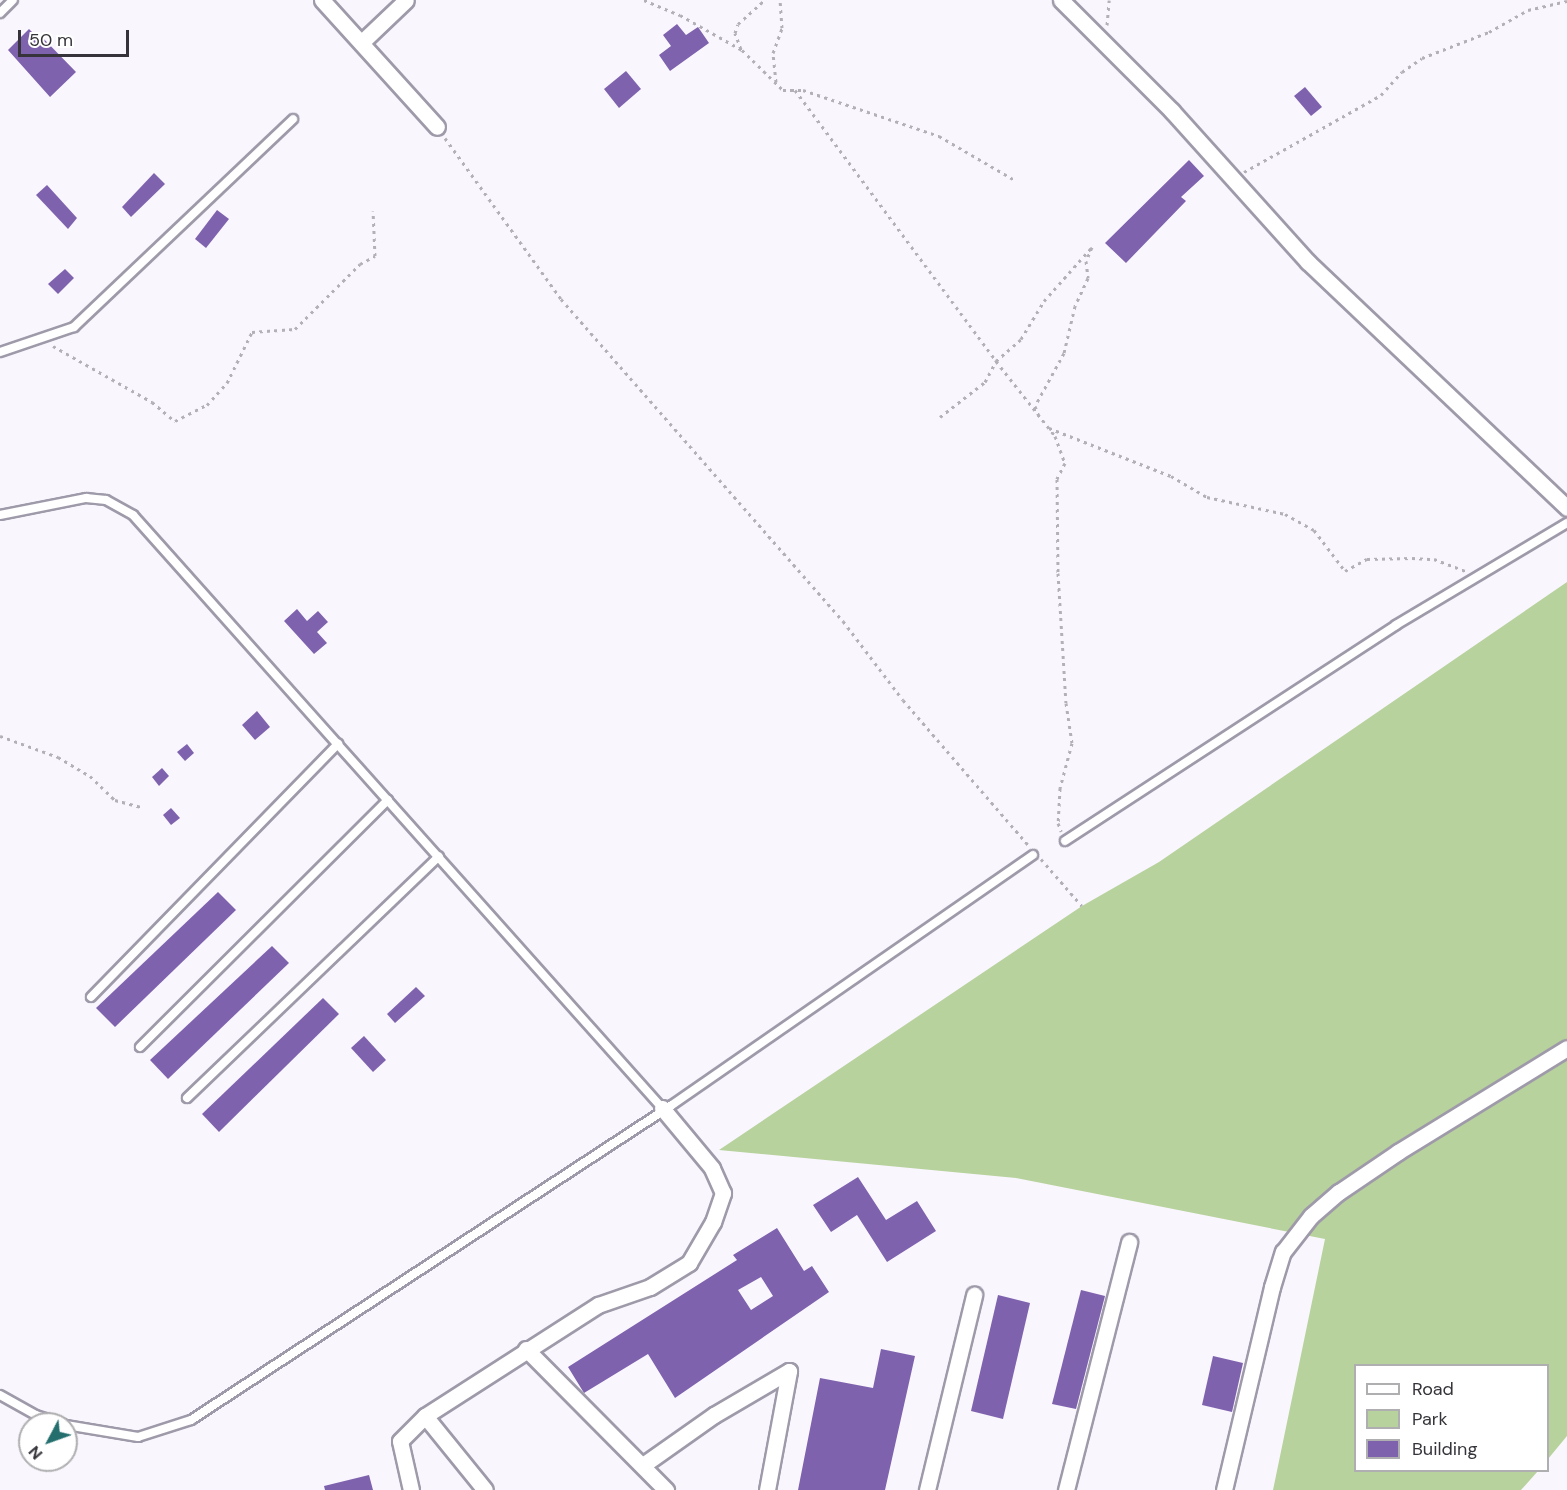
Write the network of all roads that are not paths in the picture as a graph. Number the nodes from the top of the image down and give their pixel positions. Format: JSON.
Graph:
{"nodes":[{"id":1,"x":13,"y":0,"type":"edge"},
{"id":2,"x":322,"y":0,"type":"edge"},
{"id":3,"x":406,"y":0,"type":"edge"},
{"id":4,"x":1062,"y":0,"type":"edge"},
{"id":5,"x":0,"y":13,"type":"edge"},
{"id":6,"x":363,"y":41,"type":"junction"},
{"id":7,"x":292,"y":119,"type":"dead end"},
{"id":8,"x":437,"y":127,"type":"road end"},
{"id":9,"x":0,"y":352,"type":"edge"},
{"id":10,"x":1567,"y":508,"type":"edge"},
{"id":11,"x":0,"y":515,"type":"edge"},
{"id":12,"x":1567,"y":523,"type":"edge"},
{"id":13,"x":338,"y":744,"type":"junction"},
{"id":14,"x":388,"y":800,"type":"junction"},
{"id":15,"x":1065,"y":841,"type":"road end"},
{"id":16,"x":1033,"y":855,"type":"dead end"},
{"id":17,"x":439,"y":856,"type":"junction"},
{"id":18,"x":91,"y":997,"type":"dead end"},
{"id":19,"x":140,"y":1047,"type":"dead end"},
{"id":20,"x":1567,"y":1048,"type":"edge"},
{"id":21,"x":187,"y":1098,"type":"dead end"},
{"id":22,"x":662,"y":1108,"type":"junction"},
{"id":23,"x":1129,"y":1242,"type":"dead end"},
{"id":24,"x":974,"y":1295,"type":"dead end"},
{"id":25,"x":526,"y":1349,"type":"junction"},
{"id":26,"x":0,"y":1395,"type":"edge"},
{"id":27,"x":31,"y":1412,"type":"edge"},
{"id":28,"x":425,"y":1416,"type":"junction"},
{"id":29,"x":78,"y":1426,"type":"edge"},
{"id":30,"x":643,"y":1464,"type":"junction"},
{"id":31,"x":411,"y":1490,"type":"edge"},
{"id":32,"x":485,"y":1490,"type":"edge"},
{"id":33,"x":666,"y":1490,"type":"edge"},
{"id":34,"x":767,"y":1490,"type":"edge"},
{"id":35,"x":927,"y":1490,"type":"edge"},
{"id":36,"x":1066,"y":1490,"type":"edge"},
{"id":37,"x":1224,"y":1490,"type":"edge"}],
"edges":[{"from":1,"to":5,"type":"lane"},
{"from":2,"to":6,"type":"street"},
{"from":3,"to":6,"type":"street"},
{"from":4,"to":10,"type":"street"},
{"from":6,"to":8,"type":"street"},
{"from":7,"to":9,"type":"lane"},
{"from":11,"to":13,"type":"lane"},
{"from":12,"to":15,"type":"lane"},
{"from":13,"to":14,"type":"lane"},
{"from":13,"to":18,"type":"lane"},
{"from":14,"to":17,"type":"lane"},
{"from":14,"to":19,"type":"lane"},
{"from":16,"to":22,"type":"lane"},
{"from":17,"to":21,"type":"lane"},
{"from":17,"to":22,"type":"lane"},
{"from":20,"to":37,"type":"street"},
{"from":22,"to":25,"type":"street"},
{"from":22,"to":29,"type":"lane"},
{"from":23,"to":36,"type":"street"},
{"from":24,"to":35,"type":"street"},
{"from":25,"to":28,"type":"street"},
{"from":25,"to":30,"type":"street"},
{"from":26,"to":27,"type":"lane"},
{"from":28,"to":31,"type":"street"},
{"from":28,"to":32,"type":"street"},
{"from":30,"to":33,"type":"street"},
{"from":30,"to":34,"type":"street"}]}
